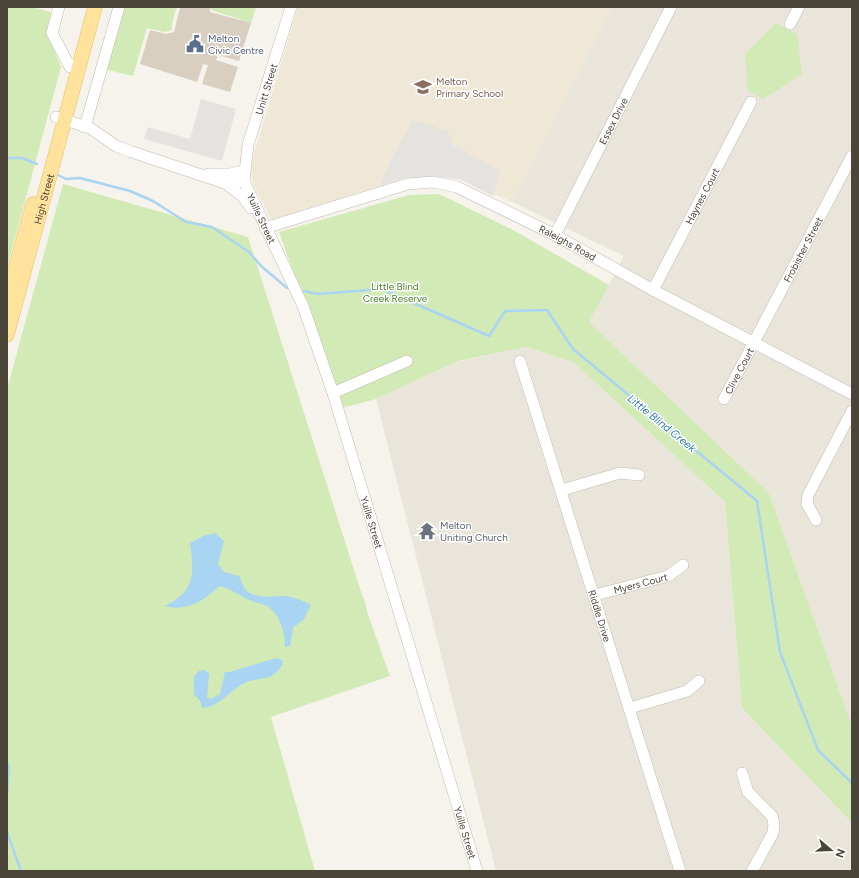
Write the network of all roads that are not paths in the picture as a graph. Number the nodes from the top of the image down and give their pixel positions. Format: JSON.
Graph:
{"nodes":[{"id":1,"x":59,"y":7,"type":"edge"},
{"id":2,"x":86,"y":7,"type":"edge"},
{"id":3,"x":95,"y":7,"type":"edge"},
{"id":4,"x":119,"y":7,"type":"edge"},
{"id":5,"x":291,"y":7,"type":"edge"},
{"id":6,"x":670,"y":7,"type":"edge"},
{"id":7,"x":799,"y":7,"type":"edge"},
{"id":8,"x":790,"y":24,"type":"dead end"},
{"id":9,"x":75,"y":65,"type":"junction"},
{"id":10,"x":751,"y":102,"type":"dead end"},
{"id":11,"x":61,"y":118,"type":"junction"},
{"id":12,"x":85,"y":127,"type":"junction"},
{"id":13,"x":852,"y":156,"type":"edge"},
{"id":14,"x":202,"y":174,"type":"junction"},
{"id":15,"x":244,"y":176,"type":"junction"},
{"id":16,"x":225,"y":183,"type":"junction"},
{"id":17,"x":257,"y":211,"type":"junction"},
{"id":18,"x":265,"y":228,"type":"junction"},
{"id":19,"x":555,"y":235,"type":"junction"},
{"id":20,"x":653,"y":290,"type":"junction"},
{"id":21,"x":7,"y":299,"type":"edge"},
{"id":22,"x":7,"y":335,"type":"edge"},
{"id":23,"x":754,"y":343,"type":"junction"},
{"id":24,"x":407,"y":361,"type":"dead end"},
{"id":25,"x":520,"y":361,"type":"dead end"},
{"id":26,"x":333,"y":393,"type":"junction"},
{"id":27,"x":852,"y":394,"type":"edge"},
{"id":28,"x":724,"y":400,"type":"dead end"},
{"id":29,"x":852,"y":412,"type":"edge"},
{"id":30,"x":639,"y":475,"type":"dead end"},
{"id":31,"x":562,"y":490,"type":"junction"},
{"id":32,"x":816,"y":520,"type":"dead end"},
{"id":33,"x":683,"y":565,"type":"dead end"},
{"id":34,"x":595,"y":595,"type":"junction"},
{"id":35,"x":699,"y":681,"type":"dead end"},
{"id":36,"x":630,"y":708,"type":"junction"},
{"id":37,"x":742,"y":773,"type":"dead end"},
{"id":38,"x":478,"y":871,"type":"edge"},
{"id":39,"x":680,"y":871,"type":"edge"},
{"id":40,"x":752,"y":871,"type":"edge"}],
"edges":[{"from":1,"to":9,"type":"street"},
{"from":2,"to":9,"type":"main road","name":"High Street"},
{"from":3,"to":9,"type":"main road","name":"High Street"},
{"from":4,"to":12,"type":"street"},
{"from":5,"to":15,"type":"street","name":"Unitt Street"},
{"from":6,"to":19,"type":"street","name":"Essex Drive"},
{"from":7,"to":8,"type":"street"},
{"from":9,"to":11,"type":"main road","name":"High Street"},
{"from":10,"to":20,"type":"street","name":"Haynes Court"},
{"from":11,"to":12,"type":"street","name":"Yuille Street"},
{"from":11,"to":21,"type":"main road","name":"High Street"},
{"from":11,"to":22,"type":"main road","name":"High Street"},
{"from":12,"to":14,"type":"street","name":"Yuille Street"},
{"from":13,"to":23,"type":"street","name":"Frobisher Street"},
{"from":14,"to":15,"type":"street","name":"Yuille Street"},
{"from":14,"to":16,"type":"street","name":"Yuille Street"},
{"from":15,"to":16,"type":"street","name":"Yuille Street"},
{"from":15,"to":17,"type":"street","name":"Yuille Street"},
{"from":16,"to":17,"type":"street"},
{"from":17,"to":18,"type":"street","name":"Yuille Street"},
{"from":18,"to":19,"type":"street","name":"Raleighs Road"},
{"from":18,"to":26,"type":"street","name":"Yuille Street"},
{"from":19,"to":20,"type":"street","name":"Raleighs Road"},
{"from":20,"to":23,"type":"street","name":"Raleighs Road"},
{"from":23,"to":27,"type":"street","name":"Raleighs Road"},
{"from":23,"to":28,"type":"street","name":"Clive Court"},
{"from":24,"to":26,"type":"street"},
{"from":25,"to":31,"type":"street","name":"Riddle Drive"},
{"from":26,"to":38,"type":"street","name":"Yuille Street"},
{"from":29,"to":32,"type":"street"},
{"from":30,"to":31,"type":"street"},
{"from":31,"to":34,"type":"street","name":"Riddle Drive"},
{"from":33,"to":34,"type":"street","name":"Myers Court"},
{"from":34,"to":36,"type":"street","name":"Riddle Drive"},
{"from":35,"to":36,"type":"street"},
{"from":36,"to":39,"type":"street","name":"Riddle Drive"},
{"from":37,"to":40,"type":"street"}]}
